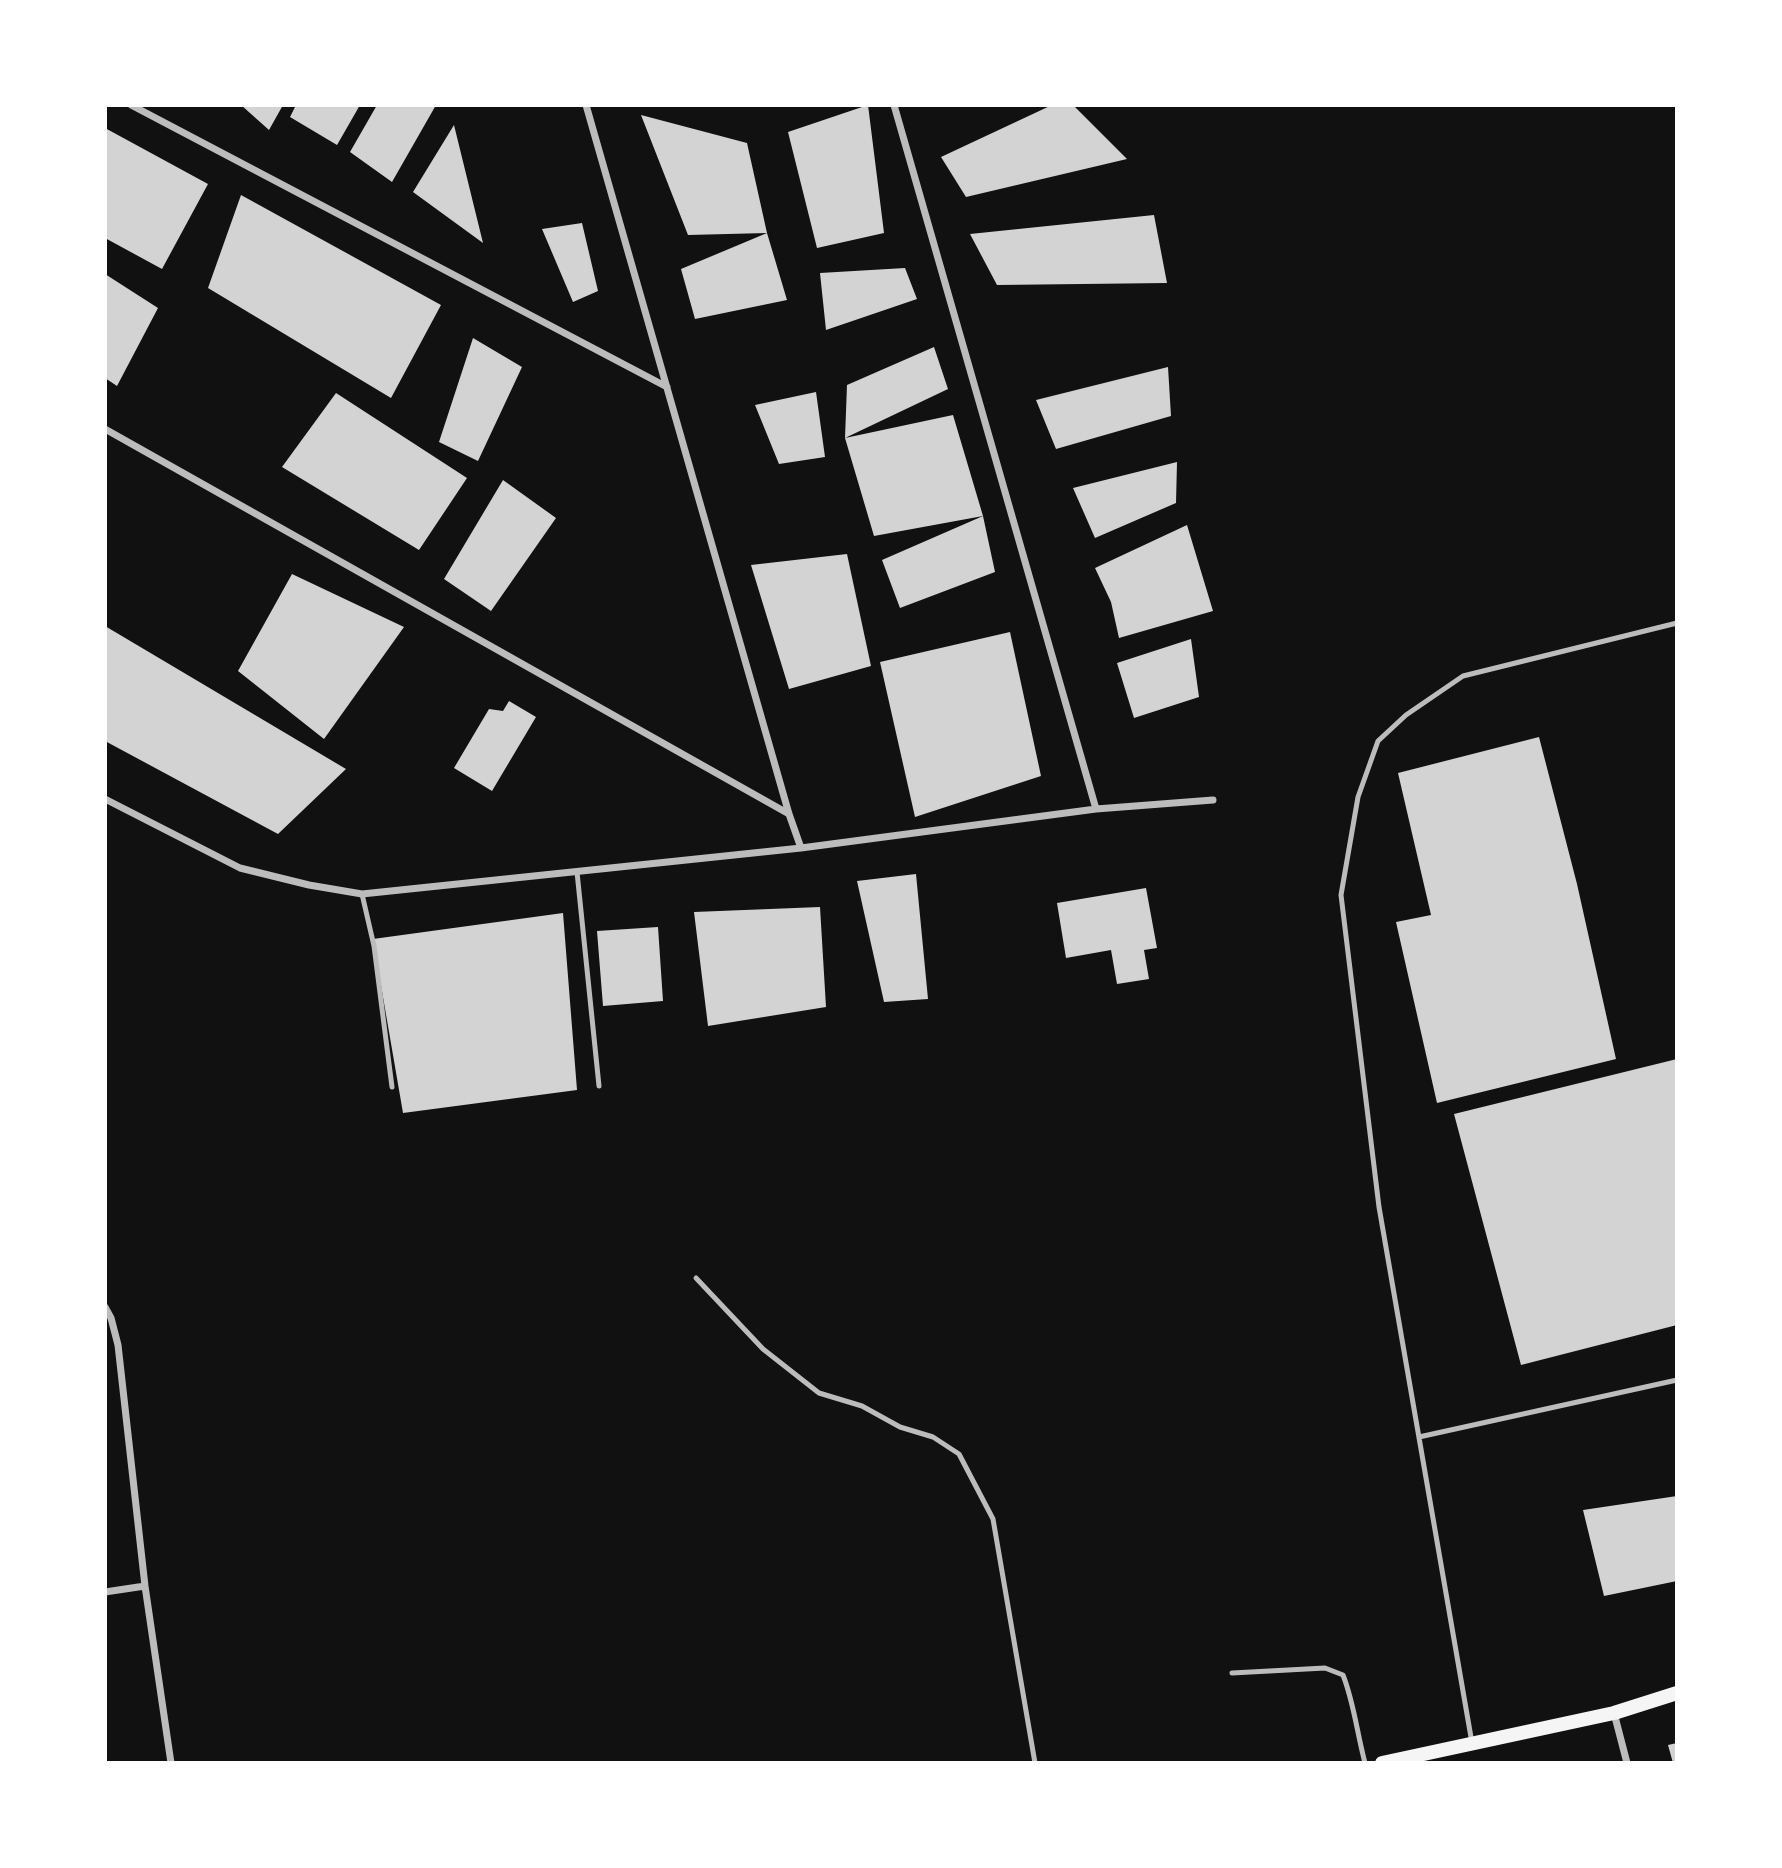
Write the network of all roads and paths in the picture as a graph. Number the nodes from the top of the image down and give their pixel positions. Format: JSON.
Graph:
{"nodes":[{"id":1,"x":131,"y":105,"type":"edge"},
{"id":2,"x":586,"y":105,"type":"edge"},
{"id":3,"x":894,"y":105,"type":"edge"},
{"id":4,"x":667,"y":387,"type":"junction"},
{"id":5,"x":105,"y":429,"type":"edge"},
{"id":6,"x":1677,"y":623,"type":"edge"},
{"id":7,"x":105,"y":799,"type":"edge"},
{"id":8,"x":1213,"y":800,"type":"dead end"},
{"id":9,"x":1096,"y":809,"type":"junction"},
{"id":10,"x":789,"y":814,"type":"junction"},
{"id":11,"x":801,"y":848,"type":"junction"},
{"id":12,"x":577,"y":872,"type":"junction"},
{"id":13,"x":362,"y":894,"type":"junction"},
{"id":14,"x":599,"y":1086,"type":"dead end"},
{"id":15,"x":392,"y":1087,"type":"dead end"},
{"id":16,"x":696,"y":1278,"type":"dead end"},
{"id":17,"x":105,"y":1307,"type":"edge"},
{"id":18,"x":1677,"y":1380,"type":"edge"},
{"id":19,"x":1419,"y":1437,"type":"junction"},
{"id":20,"x":145,"y":1586,"type":"junction"},
{"id":21,"x":105,"y":1592,"type":"edge"},
{"id":22,"x":1232,"y":1673,"type":"dead end"},
{"id":23,"x":1677,"y":1693,"type":"edge"},
{"id":24,"x":1614,"y":1713,"type":"junction"},
{"id":25,"x":1472,"y":1743,"type":"junction"},
{"id":26,"x":171,"y":1763,"type":"edge"},
{"id":27,"x":1035,"y":1763,"type":"edge"},
{"id":28,"x":1366,"y":1763,"type":"edge"},
{"id":29,"x":1382,"y":1763,"type":"edge"},
{"id":30,"x":1627,"y":1763,"type":"edge"}],
"edges":[{"from":1,"to":4,"type":"street"},
{"from":2,"to":4,"type":"street"},
{"from":3,"to":9,"type":"street"},
{"from":4,"to":10,"type":"street"},
{"from":5,"to":10,"type":"street"},
{"from":6,"to":19,"type":"lane"},
{"from":7,"to":13,"type":"street"},
{"from":8,"to":9,"type":"street"},
{"from":9,"to":11,"type":"street"},
{"from":10,"to":11,"type":"street"},
{"from":11,"to":12,"type":"street"},
{"from":12,"to":13,"type":"street"},
{"from":12,"to":14,"type":"lane"},
{"from":13,"to":15,"type":"lane"},
{"from":16,"to":27,"type":"lane"},
{"from":17,"to":20,"type":"street"},
{"from":18,"to":19,"type":"lane"},
{"from":19,"to":25,"type":"lane"},
{"from":20,"to":21,"type":"street"},
{"from":20,"to":26,"type":"street"},
{"from":22,"to":28,"type":"lane"},
{"from":23,"to":24,"type":"main road"},
{"from":24,"to":25,"type":"main road"},
{"from":24,"to":30,"type":"street"},
{"from":25,"to":29,"type":"main road"}]}
